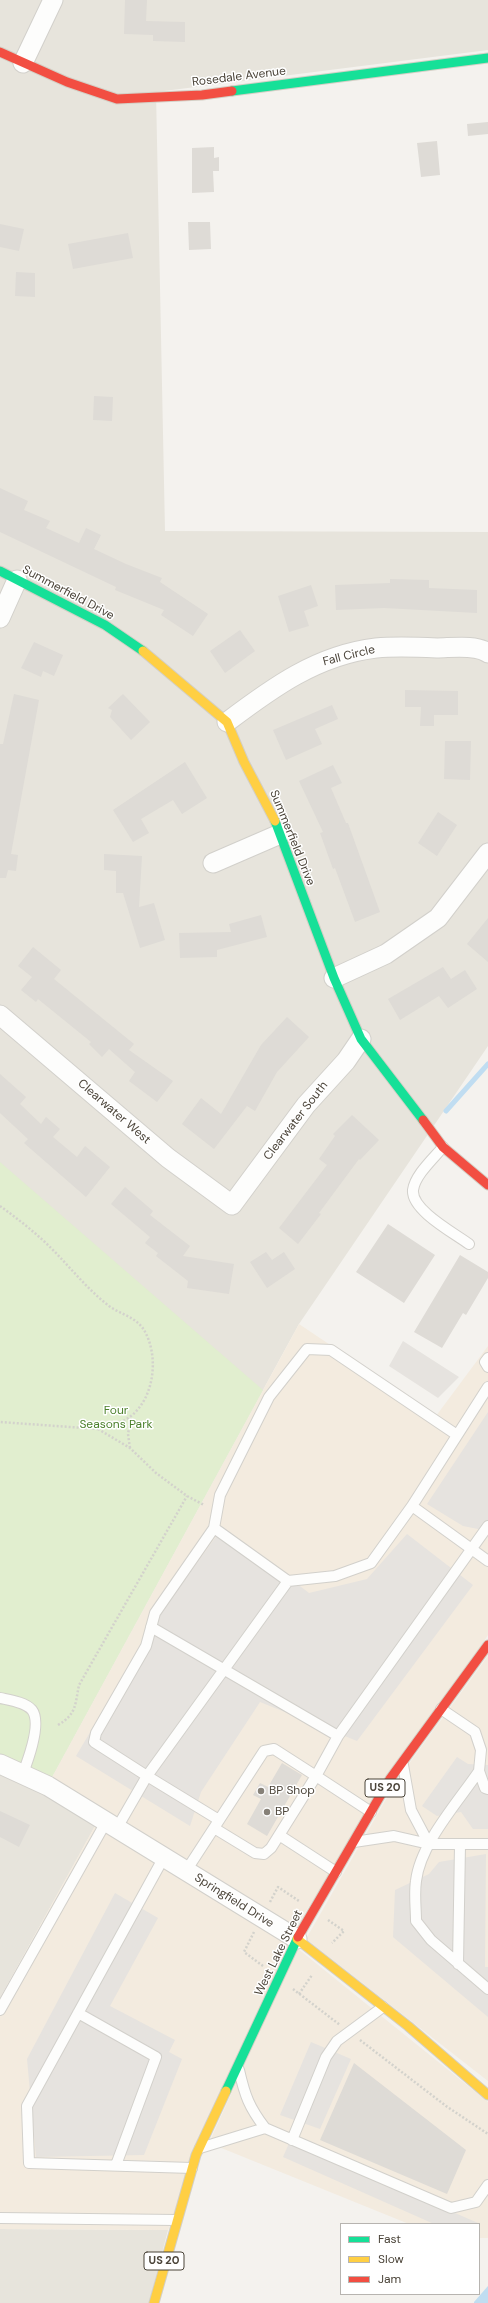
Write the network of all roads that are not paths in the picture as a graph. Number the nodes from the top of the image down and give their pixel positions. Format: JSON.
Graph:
{"nodes":[{"id":1,"x":53,"y":0,"type":"edge"},
{"id":2,"x":0,"y":52,"type":"edge"},
{"id":3,"x":488,"y":58,"type":"edge"},
{"id":4,"x":24,"y":63,"type":"junction"},
{"id":5,"x":0,"y":572,"type":"edge"},
{"id":6,"x":17,"y":580,"type":"junction"},
{"id":7,"x":0,"y":618,"type":"edge"},
{"id":8,"x":488,"y":653,"type":"edge"},
{"id":9,"x":227,"y":722,"type":"junction"},
{"id":10,"x":280,"y":834,"type":"junction"},
{"id":11,"x":488,"y":852,"type":"edge"},
{"id":12,"x":214,"y":863,"type":"dead end"},
{"id":13,"x":334,"y":978,"type":"junction"},
{"id":14,"x":0,"y":1015,"type":"edge"},
{"id":15,"x":361,"y":1039,"type":"junction"},
{"id":16,"x":443,"y":1147,"type":"junction"},
{"id":17,"x":488,"y":1185,"type":"edge"},
{"id":18,"x":232,"y":1205,"type":"joint"},
{"id":19,"x":469,"y":1244,"type":"dead end"},
{"id":20,"x":488,"y":1358,"type":"edge"},
{"id":21,"x":488,"y":1367,"type":"edge"},
{"id":22,"x":488,"y":1387,"type":"edge"},
{"id":23,"x":457,"y":1435,"type":"junction"},
{"id":24,"x":412,"y":1506,"type":"junction"},
{"id":25,"x":488,"y":1526,"type":"edge"},
{"id":26,"x":214,"y":1528,"type":"junction"},
{"id":27,"x":472,"y":1549,"type":"junction"},
{"id":28,"x":488,"y":1561,"type":"edge"},
{"id":29,"x":288,"y":1581,"type":"junction"},
{"id":30,"x":151,"y":1627,"type":"junction"},
{"id":31,"x":488,"y":1645,"type":"edge"},
{"id":32,"x":483,"y":1660,"type":"edge"},
{"id":33,"x":224,"y":1669,"type":"junction"},
{"id":34,"x":0,"y":1698,"type":"edge"},
{"id":35,"x":441,"y":1709,"type":"junction"},
{"id":36,"x":338,"y":1736,"type":"junction"},
{"id":37,"x":403,"y":1762,"type":"junction"},
{"id":38,"x":0,"y":1764,"type":"edge"},
{"id":39,"x":479,"y":1771,"type":"junction"},
{"id":40,"x":23,"y":1773,"type":"junction"},
{"id":41,"x":147,"y":1776,"type":"junction"},
{"id":42,"x":316,"y":1776,"type":"junction"},
{"id":43,"x":488,"y":1789,"type":"edge"},
{"id":44,"x":371,"y":1812,"type":"junction"},
{"id":45,"x":216,"y":1824,"type":"junction"},
{"id":46,"x":111,"y":1825,"type":"junction"},
{"id":47,"x":279,"y":1835,"type":"junction"},
{"id":48,"x":354,"y":1842,"type":"junction"},
{"id":49,"x":429,"y":1844,"type":"junction"},
{"id":50,"x":488,"y":1844,"type":"edge"},
{"id":51,"x":460,"y":1845,"type":"junction"},
{"id":52,"x":164,"y":1857,"type":"junction"},
{"id":53,"x":186,"y":1871,"type":"junction"},
{"id":54,"x":336,"y":1872,"type":"junction"},
{"id":55,"x":297,"y":1939,"type":"junction"},
{"id":56,"x":458,"y":1964,"type":"junction"},
{"id":57,"x":488,"y":1989,"type":"edge"},
{"id":58,"x":383,"y":2007,"type":"junction"},
{"id":59,"x":0,"y":2010,"type":"edge"},
{"id":60,"x":78,"y":2013,"type":"junction"},
{"id":61,"x":238,"y":2067,"type":"junction"},
{"id":62,"x":488,"y":2095,"type":"edge"},
{"id":63,"x":266,"y":2128,"type":"junction"},
{"id":64,"x":292,"y":2140,"type":"junction"},
{"id":65,"x":199,"y":2148,"type":"junction"},
{"id":66,"x":116,"y":2165,"type":"junction"},
{"id":67,"x":192,"y":2168,"type":"junction"},
{"id":68,"x":488,"y":2184,"type":"edge"},
{"id":69,"x":0,"y":2218,"type":"edge"},
{"id":70,"x":176,"y":2220,"type":"junction"},
{"id":71,"x":154,"y":2303,"type":"edge"}],
"edges":[{"from":1,"to":4,"type":"street"},
{"from":2,"to":4,"type":"street","name":"Rosedale Avenue"},
{"from":3,"to":4,"type":"street","name":"Rosedale Avenue"},
{"from":5,"to":6,"type":"street","name":"Summerfield Drive"},
{"from":6,"to":7,"type":"street"},
{"from":6,"to":9,"type":"street","name":"Summerfield Drive"},
{"from":8,"to":9,"type":"street","name":"Fall Circle"},
{"from":9,"to":10,"type":"street","name":"Summerfield Drive"},
{"from":10,"to":12,"type":"street"},
{"from":10,"to":13,"type":"street","name":"Summerfield Drive"},
{"from":11,"to":13,"type":"street"},
{"from":13,"to":15,"type":"street","name":"Summerfield Drive"},
{"from":14,"to":18,"type":"street","name":"Clearwater West"},
{"from":15,"to":16,"type":"street","name":"Summerfield Drive"},
{"from":15,"to":18,"type":"street","name":"Clearwater South"},
{"from":16,"to":17,"type":"street","name":"Summerfield Drive"},
{"from":16,"to":19,"type":"lane"},
{"from":20,"to":21,"type":"lane"},
{"from":22,"to":23,"type":"lane"},
{"from":23,"to":24,"type":"lane"},
{"from":23,"to":26,"type":"lane"},
{"from":24,"to":27,"type":"lane"},
{"from":24,"to":29,"type":"lane"},
{"from":25,"to":27,"type":"lane"},
{"from":26,"to":29,"type":"lane"},
{"from":26,"to":30,"type":"lane"},
{"from":27,"to":28,"type":"lane"},
{"from":27,"to":36,"type":"lane"},
{"from":29,"to":33,"type":"lane"},
{"from":30,"to":33,"type":"lane"},
{"from":30,"to":41,"type":"lane"},
{"from":31,"to":32,"type":"street","name":"West Lake Street","number":"US 20"},
{"from":32,"to":35,"type":"street","name":"West Lake Street","number":"US 20"},
{"from":33,"to":36,"type":"lane"},
{"from":33,"to":41,"type":"lane"},
{"from":34,"to":40,"type":"lane"},
{"from":35,"to":37,"type":"street","name":"West Lake Street","number":"US 20"},
{"from":35,"to":39,"type":"lane"},
{"from":36,"to":42,"type":"lane"},
{"from":37,"to":44,"type":"street","name":"West Lake Street","number":"US 20"},
{"from":37,"to":49,"type":"lane"},
{"from":38,"to":40,"type":"street","name":"Springfield Drive"},
{"from":39,"to":43,"type":"lane"},
{"from":39,"to":49,"type":"lane"},
{"from":40,"to":46,"type":"street","name":"Springfield Drive"},
{"from":41,"to":45,"type":"lane"},
{"from":41,"to":46,"type":"lane"},
{"from":42,"to":44,"type":"lane"},
{"from":42,"to":45,"type":"lane"},
{"from":42,"to":47,"type":"lane"},
{"from":44,"to":48,"type":"street","name":"West Lake Street","number":"US 20"},
{"from":45,"to":47,"type":"lane"},
{"from":45,"to":53,"type":"lane"},
{"from":46,"to":52,"type":"street","name":"Springfield Drive"},
{"from":46,"to":59,"type":"lane"},
{"from":47,"to":54,"type":"lane"},
{"from":48,"to":49,"type":"lane"},
{"from":48,"to":54,"type":"street","name":"West Lake Street","number":"US 20"},
{"from":49,"to":51,"type":"lane"},
{"from":49,"to":56,"type":"lane"},
{"from":50,"to":51,"type":"lane"},
{"from":51,"to":56,"type":"lane"},
{"from":52,"to":53,"type":"street","name":"Springfield Drive"},
{"from":52,"to":60,"type":"lane"},
{"from":53,"to":55,"type":"street","name":"Springfield Drive"},
{"from":54,"to":55,"type":"street","name":"West Lake Street","number":"US 20"},
{"from":55,"to":58,"type":"street","name":"Springfield Drive"},
{"from":55,"to":61,"type":"street","name":"West Lake Street","number":"US 20"},
{"from":56,"to":57,"type":"lane"},
{"from":58,"to":62,"type":"street","name":"Springfield Drive"},
{"from":58,"to":64,"type":"lane"},
{"from":60,"to":66,"type":"lane"},
{"from":60,"to":66,"type":"lane"},
{"from":61,"to":63,"type":"lane"},
{"from":61,"to":65,"type":"street","name":"West Lake Street","number":"US 20"},
{"from":63,"to":64,"type":"lane"},
{"from":63,"to":65,"type":"lane"},
{"from":64,"to":68,"type":"lane"},
{"from":65,"to":67,"type":"street","name":"West Lake Street","number":"US 20"},
{"from":66,"to":67,"type":"lane"},
{"from":67,"to":70,"type":"street","name":"West Lake Street","number":"US 20"},
{"from":69,"to":70,"type":"lane"},
{"from":70,"to":71,"type":"street","name":"West Lake Street","number":"US 20"}]}
